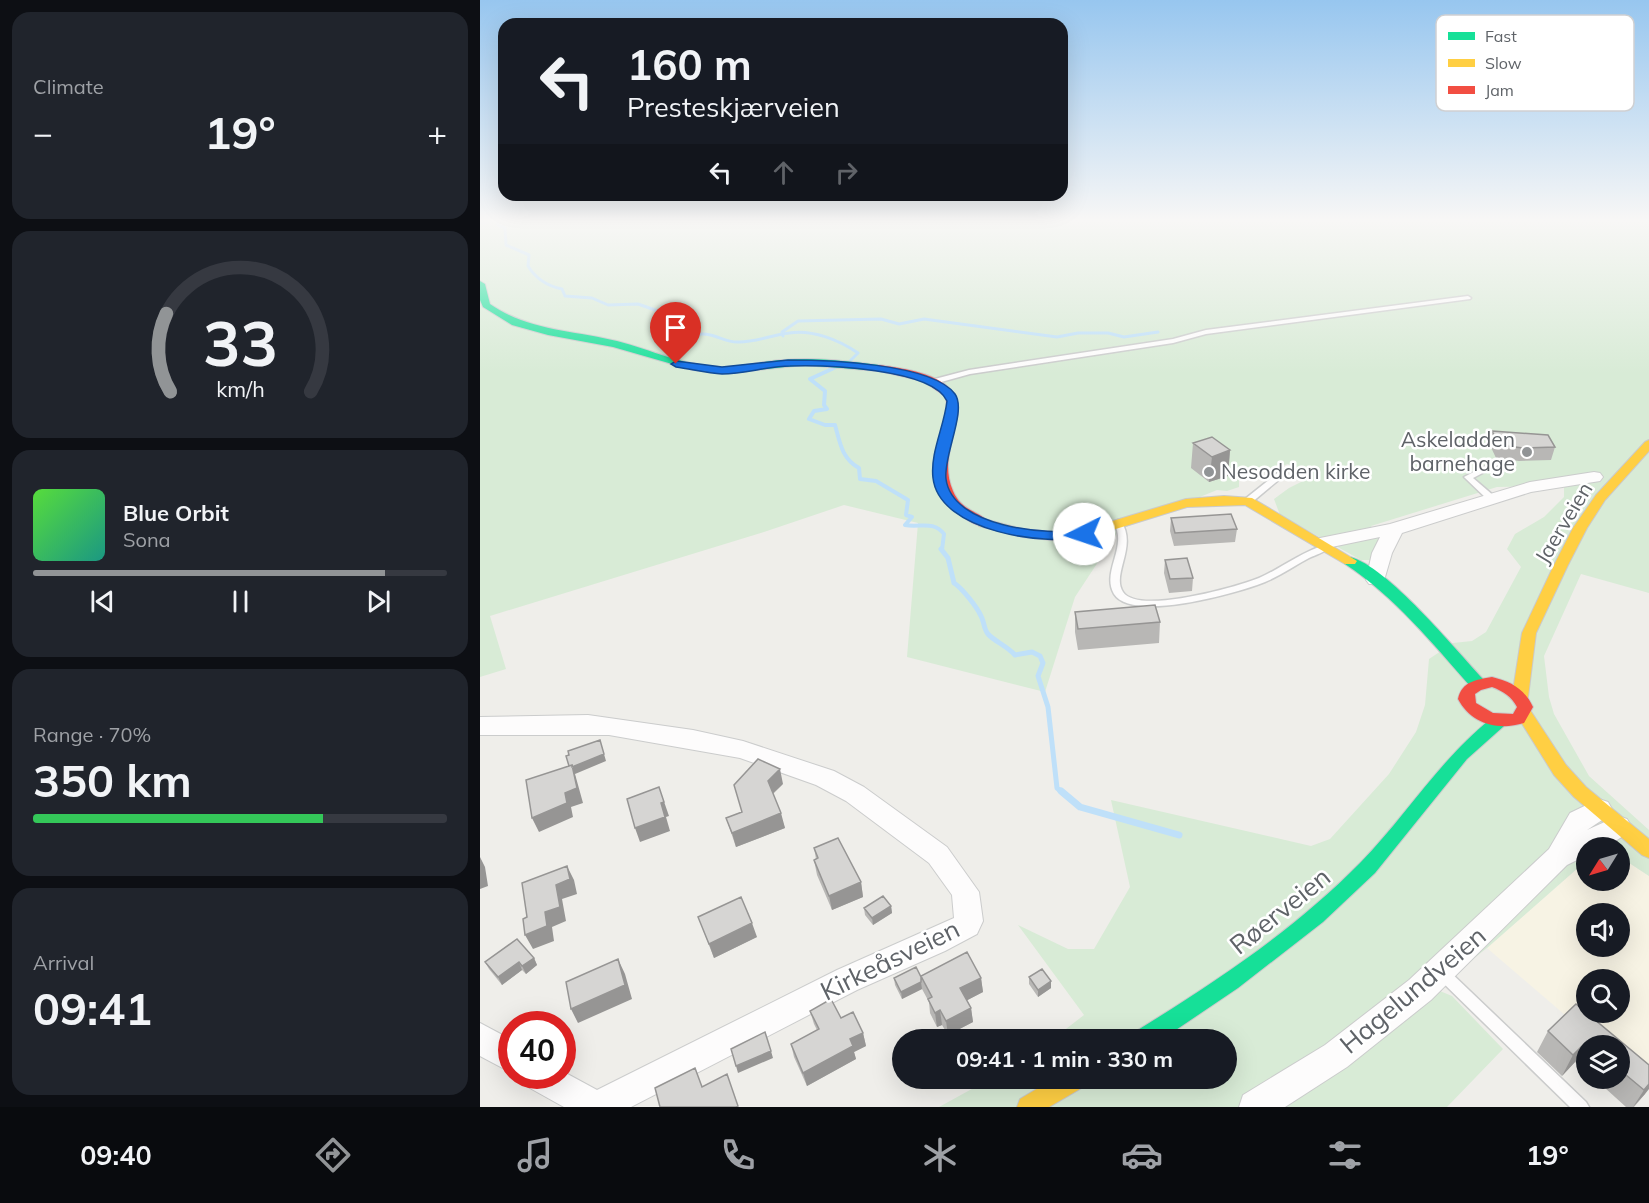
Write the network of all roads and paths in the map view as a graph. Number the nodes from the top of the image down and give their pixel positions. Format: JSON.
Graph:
{"nodes":[{"id":1,"x":480,"y":284,"type":"edge"},
{"id":2,"x":1468,"y":298,"type":"dead end"},
{"id":3,"x":934,"y":382,"type":"junction"},
{"id":4,"x":1649,"y":444,"type":"edge"},
{"id":5,"x":1496,"y":464,"type":"dead end"},
{"id":6,"x":1283,"y":473,"type":"dead end"},
{"id":7,"x":1594,"y":477,"type":"dead end"},
{"id":8,"x":1491,"y":498,"type":"junction"},
{"id":9,"x":1248,"y":501,"type":"junction"},
{"id":10,"x":1118,"y":523,"type":"junction"},
{"id":11,"x":1394,"y":529,"type":"junction"},
{"id":12,"x":1325,"y":545,"type":"junction"},
{"id":13,"x":1376,"y":580,"type":"junction"},
{"id":14,"x":1529,"y":633,"type":"junction"},
{"id":15,"x":1510,"y":657,"type":"dead end"},
{"id":16,"x":1496,"y":673,"type":"dead end"},
{"id":17,"x":1481,"y":682,"type":"junction"},
{"id":18,"x":1520,"y":697,"type":"junction"},
{"id":19,"x":1467,"y":702,"type":"junction"},
{"id":20,"x":1524,"y":714,"type":"junction"},
{"id":21,"x":1460,"y":717,"type":"dead end"},
{"id":22,"x":1506,"y":725,"type":"junction"},
{"id":23,"x":480,"y":726,"type":"edge"},
{"id":24,"x":1528,"y":745,"type":"dead end"},
{"id":25,"x":1444,"y":752,"type":"dead end"},
{"id":26,"x":1560,"y":770,"type":"junction"},
{"id":27,"x":1427,"y":795,"type":"junction"},
{"id":28,"x":1609,"y":818,"type":"junction"},
{"id":29,"x":1649,"y":850,"type":"edge"},
{"id":30,"x":1441,"y":971,"type":"junction"},
{"id":31,"x":1158,"y":1029,"type":"edge"},
{"id":32,"x":480,"y":1038,"type":"edge"},
{"id":33,"x":498,"y":1049,"type":"edge"},
{"id":34,"x":564,"y":1089,"type":"edge"},
{"id":35,"x":1058,"y":1089,"type":"edge"},
{"id":36,"x":588,"y":1107,"type":"edge"},
{"id":37,"x":597,"y":1107,"type":"edge"},
{"id":38,"x":1028,"y":1107,"type":"edge"},
{"id":39,"x":1256,"y":1107,"type":"edge"},
{"id":40,"x":1581,"y":1107,"type":"edge"}],
"edges":[{"from":1,"to":3,"type":"street"},
{"from":2,"to":3,"type":"lane"},
{"from":3,"to":10,"type":"street"},
{"from":4,"to":14,"type":"street","name":"Jaerveien"},
{"from":5,"to":8,"type":"lane"},
{"from":6,"to":9,"type":"lane"},
{"from":7,"to":8,"type":"street"},
{"from":8,"to":11,"type":"street"},
{"from":9,"to":10,"type":"street"},
{"from":9,"to":12,"type":"street"},
{"from":10,"to":12,"type":"lane"},
{"from":11,"to":12,"type":"street"},
{"from":11,"to":13,"type":"street"},
{"from":12,"to":13,"type":"street"},
{"from":13,"to":17,"type":"street"},
{"from":14,"to":15,"type":"street","name":"Jaerveien"},
{"from":14,"to":18,"type":"street","name":"Jaerveien"},
{"from":16,"to":17,"type":"street"},
{"from":17,"to":18,"type":"street"},
{"from":17,"to":19,"type":"street"},
{"from":18,"to":20,"type":"street"},
{"from":19,"to":21,"type":"street"},
{"from":19,"to":22,"type":"street"},
{"from":20,"to":22,"type":"street"},
{"from":20,"to":26,"type":"street"},
{"from":22,"to":27,"type":"street","name":"Røerveien"},
{"from":23,"to":37,"type":"street","name":"Kirkeåsveien"},
{"from":24,"to":26,"type":"street"},
{"from":25,"to":27,"type":"street","name":"Røerveien"},
{"from":26,"to":28,"type":"street"},
{"from":27,"to":31,"type":"street","name":"Røerveien"},
{"from":28,"to":29,"type":"street"},
{"from":28,"to":30,"type":"street","name":"Hagelundveien"},
{"from":30,"to":39,"type":"street","name":"Hagelundveien"},
{"from":30,"to":40,"type":"lane"},
{"from":32,"to":33,"type":"street"},
{"from":34,"to":36,"type":"street"},
{"from":35,"to":38,"type":"street"}]}
